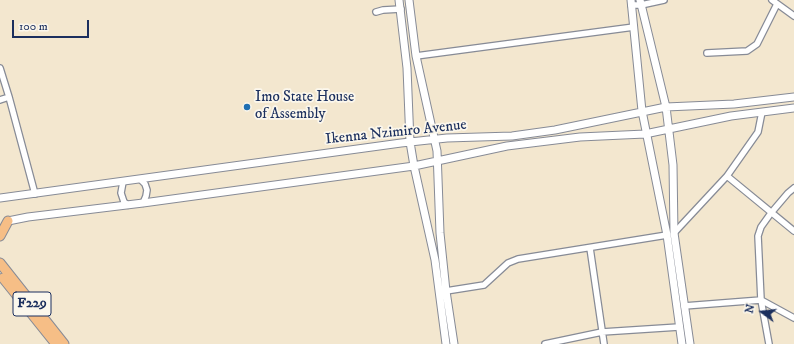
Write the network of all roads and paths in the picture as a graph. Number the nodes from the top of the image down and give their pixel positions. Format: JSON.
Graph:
{"nodes":[{"id":1,"x":399,"y":0,"type":"edge"},
{"id":2,"x":409,"y":0,"type":"edge"},
{"id":3,"x":664,"y":0,"type":"edge"},
{"id":4,"x":772,"y":0,"type":"edge"},
{"id":5,"x":640,"y":2,"type":"edge"},
{"id":6,"x":631,"y":3,"type":"edge"},
{"id":7,"x":777,"y":4,"type":"junction"},
{"id":8,"x":401,"y":9,"type":"junction"},
{"id":9,"x":376,"y":12,"type":"dead end"},
{"id":10,"x":794,"y":16,"type":"edge"},
{"id":11,"x":634,"y":27,"type":"junction"},
{"id":12,"x":708,"y":53,"type":"dead end"},
{"id":13,"x":416,"y":56,"type":"junction"},
{"id":14,"x":0,"y":68,"type":"edge"},
{"id":15,"x":9,"y":97,"type":"junction"},
{"id":16,"x":794,"y":97,"type":"edge"},
{"id":17,"x":0,"y":100,"type":"edge"},
{"id":18,"x":666,"y":107,"type":"junction"},
{"id":19,"x":794,"y":108,"type":"edge"},
{"id":20,"x":642,"y":111,"type":"junction"},
{"id":21,"x":762,"y":112,"type":"junction"},
{"id":22,"x":669,"y":130,"type":"junction"},
{"id":23,"x":645,"y":134,"type":"junction"},
{"id":24,"x":435,"y":139,"type":"junction"},
{"id":25,"x":410,"y":142,"type":"junction"},
{"id":26,"x":438,"y":162,"type":"junction"},
{"id":27,"x":414,"y":166,"type":"junction"},
{"id":28,"x":727,"y":176,"type":"junction"},
{"id":29,"x":141,"y":180,"type":"junction"},
{"id":30,"x":123,"y":182,"type":"junction"},
{"id":31,"x":794,"y":188,"type":"edge"},
{"id":32,"x":35,"y":194,"type":"junction"},
{"id":33,"x":0,"y":198,"type":"edge"},
{"id":34,"x":143,"y":203,"type":"junction"},
{"id":35,"x":128,"y":205,"type":"junction"},
{"id":36,"x":771,"y":213,"type":"junction"},
{"id":37,"x":8,"y":221,"type":"joint"},
{"id":38,"x":794,"y":231,"type":"edge"},
{"id":39,"x":670,"y":234,"type":"junction"},
{"id":40,"x":0,"y":236,"type":"edge"},
{"id":41,"x":590,"y":248,"type":"junction"},
{"id":42,"x":0,"y":264,"type":"edge"},
{"id":43,"x":0,"y":273,"type":"edge"},
{"id":44,"x":446,"y":291,"type":"junction"},
{"id":45,"x":761,"y":300,"type":"junction"},
{"id":46,"x":684,"y":306,"type":"junction"},
{"id":47,"x":794,"y":318,"type":"edge"},
{"id":48,"x":680,"y":327,"type":"junction"},
{"id":49,"x":602,"y":332,"type":"junction"},
{"id":50,"x":56,"y":344,"type":"edge"},
{"id":51,"x":64,"y":344,"type":"edge"},
{"id":52,"x":446,"y":344,"type":"edge"},
{"id":53,"x":454,"y":344,"type":"edge"},
{"id":54,"x":545,"y":344,"type":"edge"},
{"id":55,"x":604,"y":344,"type":"edge"},
{"id":56,"x":682,"y":344,"type":"edge"},
{"id":57,"x":690,"y":344,"type":"edge"},
{"id":58,"x":769,"y":344,"type":"edge"}],
"edges":[{"from":1,"to":8,"type":"street"},
{"from":2,"to":13,"type":"street"},
{"from":3,"to":5,"type":"street"},
{"from":4,"to":7,"type":"street"},
{"from":5,"to":6,"type":"street"},
{"from":5,"to":18,"type":"street"},
{"from":6,"to":11,"type":"street"},
{"from":7,"to":10,"type":"street"},
{"from":7,"to":12,"type":"street"},
{"from":8,"to":9,"type":"street"},
{"from":8,"to":25,"type":"street"},
{"from":11,"to":13,"type":"street"},
{"from":11,"to":20,"type":"street"},
{"from":13,"to":24,"type":"street"},
{"from":14,"to":15,"type":"street"},
{"from":15,"to":17,"type":"street"},
{"from":15,"to":32,"type":"street"},
{"from":16,"to":18,"type":"street","name":"Ikenna Nzimiro Avenue"},
{"from":18,"to":20,"type":"street","name":"Ikenna Nzimiro Avenue"},
{"from":18,"to":22,"type":"street"},
{"from":19,"to":21,"type":"street","name":"Ikenna Nzimiro Avenue"},
{"from":20,"to":23,"type":"street"},
{"from":20,"to":24,"type":"street","name":"Ikenna Nzimiro Avenue"},
{"from":21,"to":22,"type":"street","name":"Ikenna Nzimiro Avenue"},
{"from":21,"to":28,"type":"street"},
{"from":22,"to":23,"type":"street","name":"Ikenna Nzimiro Avenue"},
{"from":22,"to":39,"type":"street"},
{"from":23,"to":26,"type":"street","name":"Ikenna Nzimiro Avenue"},
{"from":23,"to":39,"type":"street"},
{"from":24,"to":25,"type":"street","name":"Ikenna Nzimiro Avenue"},
{"from":24,"to":26,"type":"street"},
{"from":25,"to":27,"type":"street"},
{"from":25,"to":29,"type":"street","name":"Ikenna Nzimiro Avenue"},
{"from":26,"to":27,"type":"street","name":"Ikenna Nzimiro Avenue"},
{"from":26,"to":44,"type":"street"},
{"from":27,"to":34,"type":"street","name":"Ikenna Nzimiro Avenue"},
{"from":27,"to":52,"type":"street"},
{"from":28,"to":36,"type":"street"},
{"from":28,"to":39,"type":"street"},
{"from":29,"to":30,"type":"street","name":"Ikenna Nzimiro Avenue"},
{"from":29,"to":34,"type":"street"},
{"from":30,"to":32,"type":"street","name":"Ikenna Nzimiro Avenue"},
{"from":30,"to":35,"type":"street"},
{"from":31,"to":36,"type":"street"},
{"from":32,"to":33,"type":"street","name":"Ikenna Nzimiro Avenue"},
{"from":34,"to":35,"type":"street","name":"Ikenna Nzimiro Avenue"},
{"from":35,"to":37,"type":"street","name":"Ikenna Nzimiro Avenue"},
{"from":36,"to":38,"type":"street"},
{"from":36,"to":45,"type":"street"},
{"from":37,"to":40,"type":"main road"},
{"from":39,"to":41,"type":"street"},
{"from":39,"to":46,"type":"street"},
{"from":39,"to":48,"type":"street"},
{"from":41,"to":44,"type":"street"},
{"from":41,"to":49,"type":"street"},
{"from":42,"to":51,"type":"main road","number":"F229"},
{"from":43,"to":50,"type":"main road","number":"F229"},
{"from":44,"to":53,"type":"street"},
{"from":45,"to":46,"type":"street"},
{"from":45,"to":47,"type":"street"},
{"from":45,"to":58,"type":"street"},
{"from":46,"to":57,"type":"street"},
{"from":48,"to":49,"type":"street"},
{"from":48,"to":56,"type":"street"},
{"from":49,"to":54,"type":"street"},
{"from":49,"to":55,"type":"street"}]}
